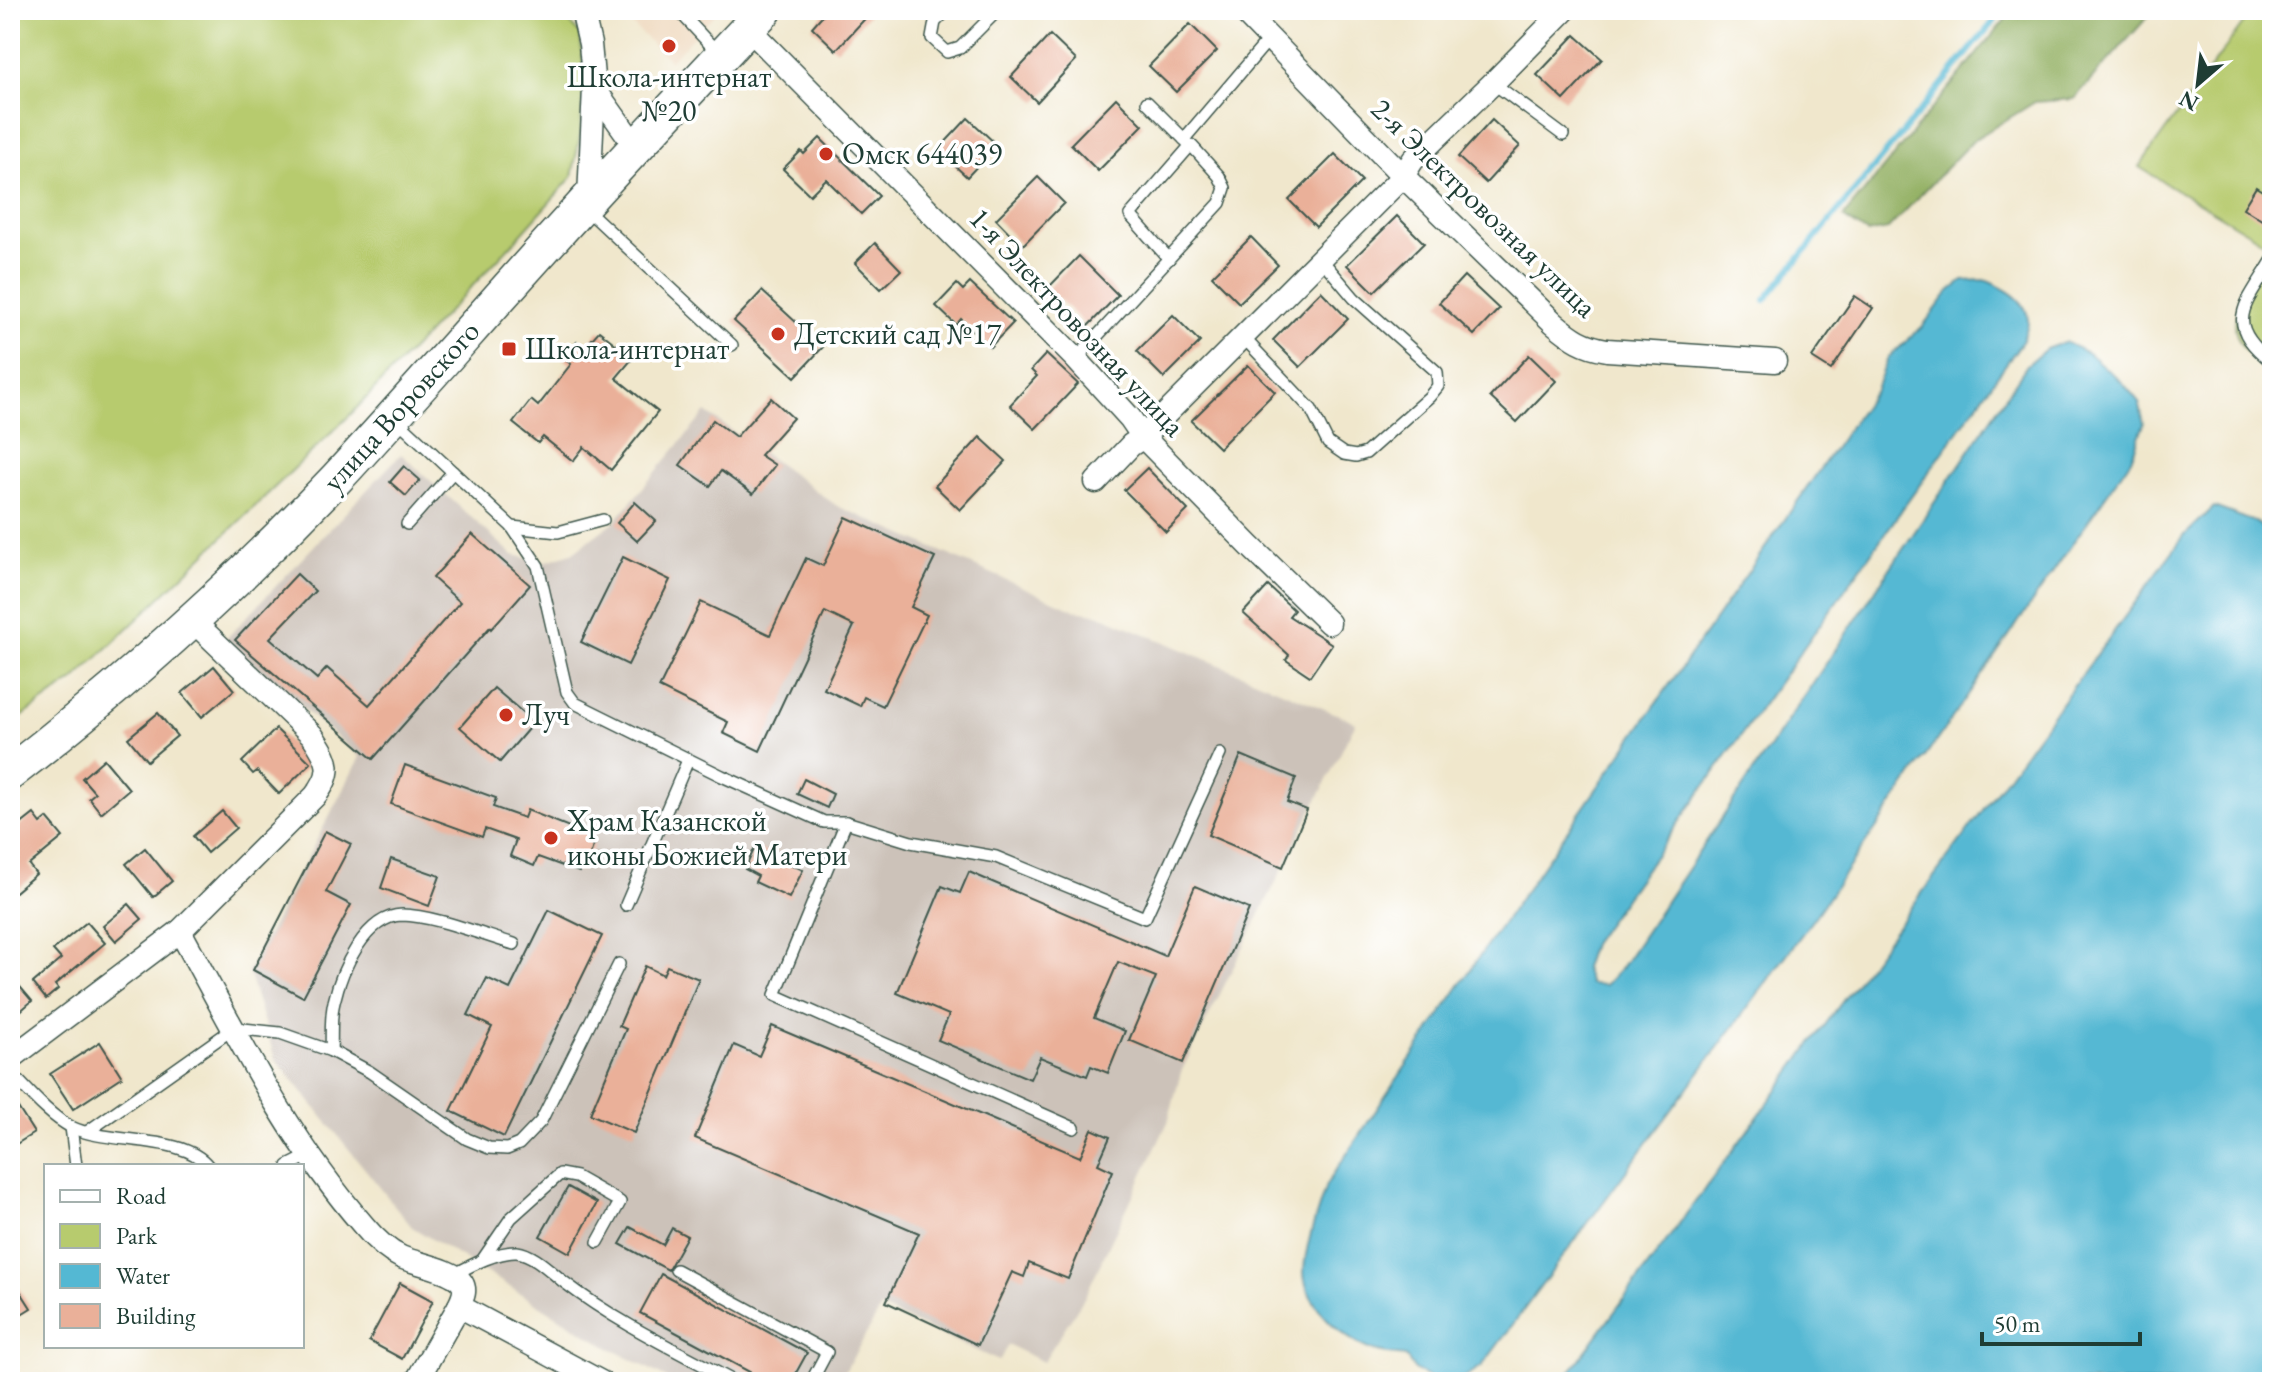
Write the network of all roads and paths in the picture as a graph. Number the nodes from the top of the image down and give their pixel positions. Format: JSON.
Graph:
{"nodes":[{"id":1,"x":582,"y":10,"type":"edge"},
{"id":2,"x":679,"y":10,"type":"edge"},
{"id":3,"x":947,"y":10,"type":"edge"},
{"id":4,"x":998,"y":10,"type":"edge"},
{"id":5,"x":1242,"y":10,"type":"edge"},
{"id":6,"x":1565,"y":10,"type":"edge"},
{"id":7,"x":756,"y":19,"type":"edge"},
{"id":8,"x":1270,"y":38,"type":"junction"},
{"id":9,"x":721,"y":56,"type":"junction"},
{"id":10,"x":1493,"y":83,"type":"junction"},
{"id":11,"x":594,"y":88,"type":"junction"},
{"id":12,"x":1147,"y":102,"type":"dead end"},
{"id":13,"x":1563,"y":135,"type":"dead end"},
{"id":14,"x":1187,"y":142,"type":"junction"},
{"id":15,"x":636,"y":147,"type":"junction"},
{"id":16,"x":1403,"y":176,"type":"junction"},
{"id":17,"x":586,"y":202,"type":"junction"},
{"id":18,"x":1169,"y":259,"type":"junction"},
{"id":19,"x":1321,"y":259,"type":"junction"},
{"id":20,"x":2272,"y":261,"type":"edge"},
{"id":21,"x":1243,"y":337,"type":"junction"},
{"id":22,"x":732,"y":345,"type":"dead end"},
{"id":23,"x":1076,"y":359,"type":"junction"},
{"id":24,"x":1775,"y":361,"type":"dead end"},
{"id":25,"x":2272,"y":362,"type":"edge"},
{"id":26,"x":393,"y":417,"type":"junction"},
{"id":27,"x":1143,"y":437,"type":"junction"},
{"id":28,"x":453,"y":472,"type":"junction"},
{"id":29,"x":1096,"y":482,"type":"dead end"},
{"id":30,"x":603,"y":520,"type":"dead end"},
{"id":31,"x":407,"y":524,"type":"dead end"},
{"id":32,"x":512,"y":527,"type":"junction"},
{"id":33,"x":192,"y":620,"type":"junction"},
{"id":34,"x":1329,"y":623,"type":"dead end"},
{"id":35,"x":1220,"y":754,"type":"dead end"},
{"id":36,"x":688,"y":760,"type":"junction"},
{"id":37,"x":10,"y":773,"type":"edge"},
{"id":38,"x":846,"y":822,"type":"junction"},
{"id":39,"x":626,"y":905,"type":"dead end"},
{"id":40,"x":180,"y":931,"type":"junction"},
{"id":41,"x":514,"y":944,"type":"dead end"},
{"id":42,"x":619,"y":964,"type":"dead end"},
{"id":43,"x":234,"y":1028,"type":"junction"},
{"id":44,"x":331,"y":1051,"type":"junction"},
{"id":45,"x":10,"y":1059,"type":"edge"},
{"id":46,"x":10,"y":1072,"type":"edge"},
{"id":47,"x":71,"y":1127,"type":"junction"},
{"id":48,"x":1074,"y":1128,"type":"dead end"},
{"id":49,"x":87,"y":1132,"type":"junction"},
{"id":50,"x":298,"y":1161,"type":"edge"},
{"id":51,"x":76,"y":1164,"type":"edge"},
{"id":52,"x":206,"y":1164,"type":"edge"},
{"id":53,"x":304,"y":1167,"type":"edge"},
{"id":54,"x":598,"y":1242,"type":"dead end"},
{"id":55,"x":483,"y":1259,"type":"junction"},
{"id":56,"x":676,"y":1270,"type":"dead end"},
{"id":57,"x":453,"y":1275,"type":"junction"},
{"id":58,"x":459,"y":1306,"type":"junction"},
{"id":59,"x":416,"y":1382,"type":"edge"},
{"id":60,"x":601,"y":1382,"type":"edge"},
{"id":61,"x":735,"y":1382,"type":"edge"},
{"id":62,"x":811,"y":1382,"type":"edge"}],
"edges":[{"from":1,"to":11,"type":"street"},
{"from":2,"to":9,"type":"lane"},
{"from":3,"to":4,"type":"lane"},
{"from":5,"to":8,"type":"street","name":"2-я Электровозная улица"},
{"from":6,"to":10,"type":"street"},
{"from":7,"to":9,"type":"main road","name":"улица Воровского"},
{"from":7,"to":23,"type":"street","name":"1-я Электровозная улица"},
{"from":8,"to":14,"type":"lane"},
{"from":8,"to":16,"type":"street","name":"2-я Электровозная улица"},
{"from":9,"to":15,"type":"main road","name":"улица Воровского"},
{"from":10,"to":13,"type":"lane"},
{"from":10,"to":16,"type":"street"},
{"from":11,"to":15,"type":"street"},
{"from":11,"to":17,"type":"street"},
{"from":12,"to":14,"type":"lane"},
{"from":14,"to":18,"type":"lane"},
{"from":14,"to":18,"type":"lane"},
{"from":15,"to":17,"type":"main road","name":"улица Воровского"},
{"from":16,"to":19,"type":"street"},
{"from":16,"to":24,"type":"street","name":"2-я Электровозная улица"},
{"from":17,"to":22,"type":"lane"},
{"from":17,"to":26,"type":"main road","name":"улица Воровского"},
{"from":18,"to":23,"type":"lane"},
{"from":19,"to":21,"type":"street"},
{"from":19,"to":21,"type":"lane"},
{"from":20,"to":25,"type":"lane"},
{"from":21,"to":27,"type":"street"},
{"from":23,"to":27,"type":"street","name":"1-я Электровозная улица"},
{"from":26,"to":28,"type":"lane"},
{"from":26,"to":33,"type":"main road","name":"улица Воровского"},
{"from":27,"to":29,"type":"street"},
{"from":27,"to":34,"type":"street","name":"1-я Электровозная улица"},
{"from":28,"to":31,"type":"lane"},
{"from":28,"to":32,"type":"lane"},
{"from":30,"to":32,"type":"lane"},
{"from":32,"to":36,"type":"lane"},
{"from":33,"to":37,"type":"main road","name":"улица Воровского"},
{"from":33,"to":40,"type":"street"},
{"from":35,"to":38,"type":"lane"},
{"from":36,"to":38,"type":"lane"},
{"from":36,"to":39,"type":"lane"},
{"from":38,"to":48,"type":"lane"},
{"from":40,"to":43,"type":"street"},
{"from":40,"to":45,"type":"street"},
{"from":41,"to":44,"type":"lane"},
{"from":42,"to":44,"type":"lane"},
{"from":43,"to":44,"type":"lane"},
{"from":43,"to":49,"type":"lane"},
{"from":43,"to":50,"type":"street"},
{"from":46,"to":47,"type":"lane"},
{"from":47,"to":49,"type":"lane"},
{"from":47,"to":51,"type":"lane"},
{"from":49,"to":52,"type":"lane"},
{"from":53,"to":57,"type":"street"},
{"from":54,"to":55,"type":"lane"},
{"from":55,"to":57,"type":"lane"},
{"from":55,"to":61,"type":"lane"},
{"from":56,"to":62,"type":"lane"},
{"from":57,"to":58,"type":"street"},
{"from":58,"to":59,"type":"street"},
{"from":58,"to":60,"type":"street"}]}
